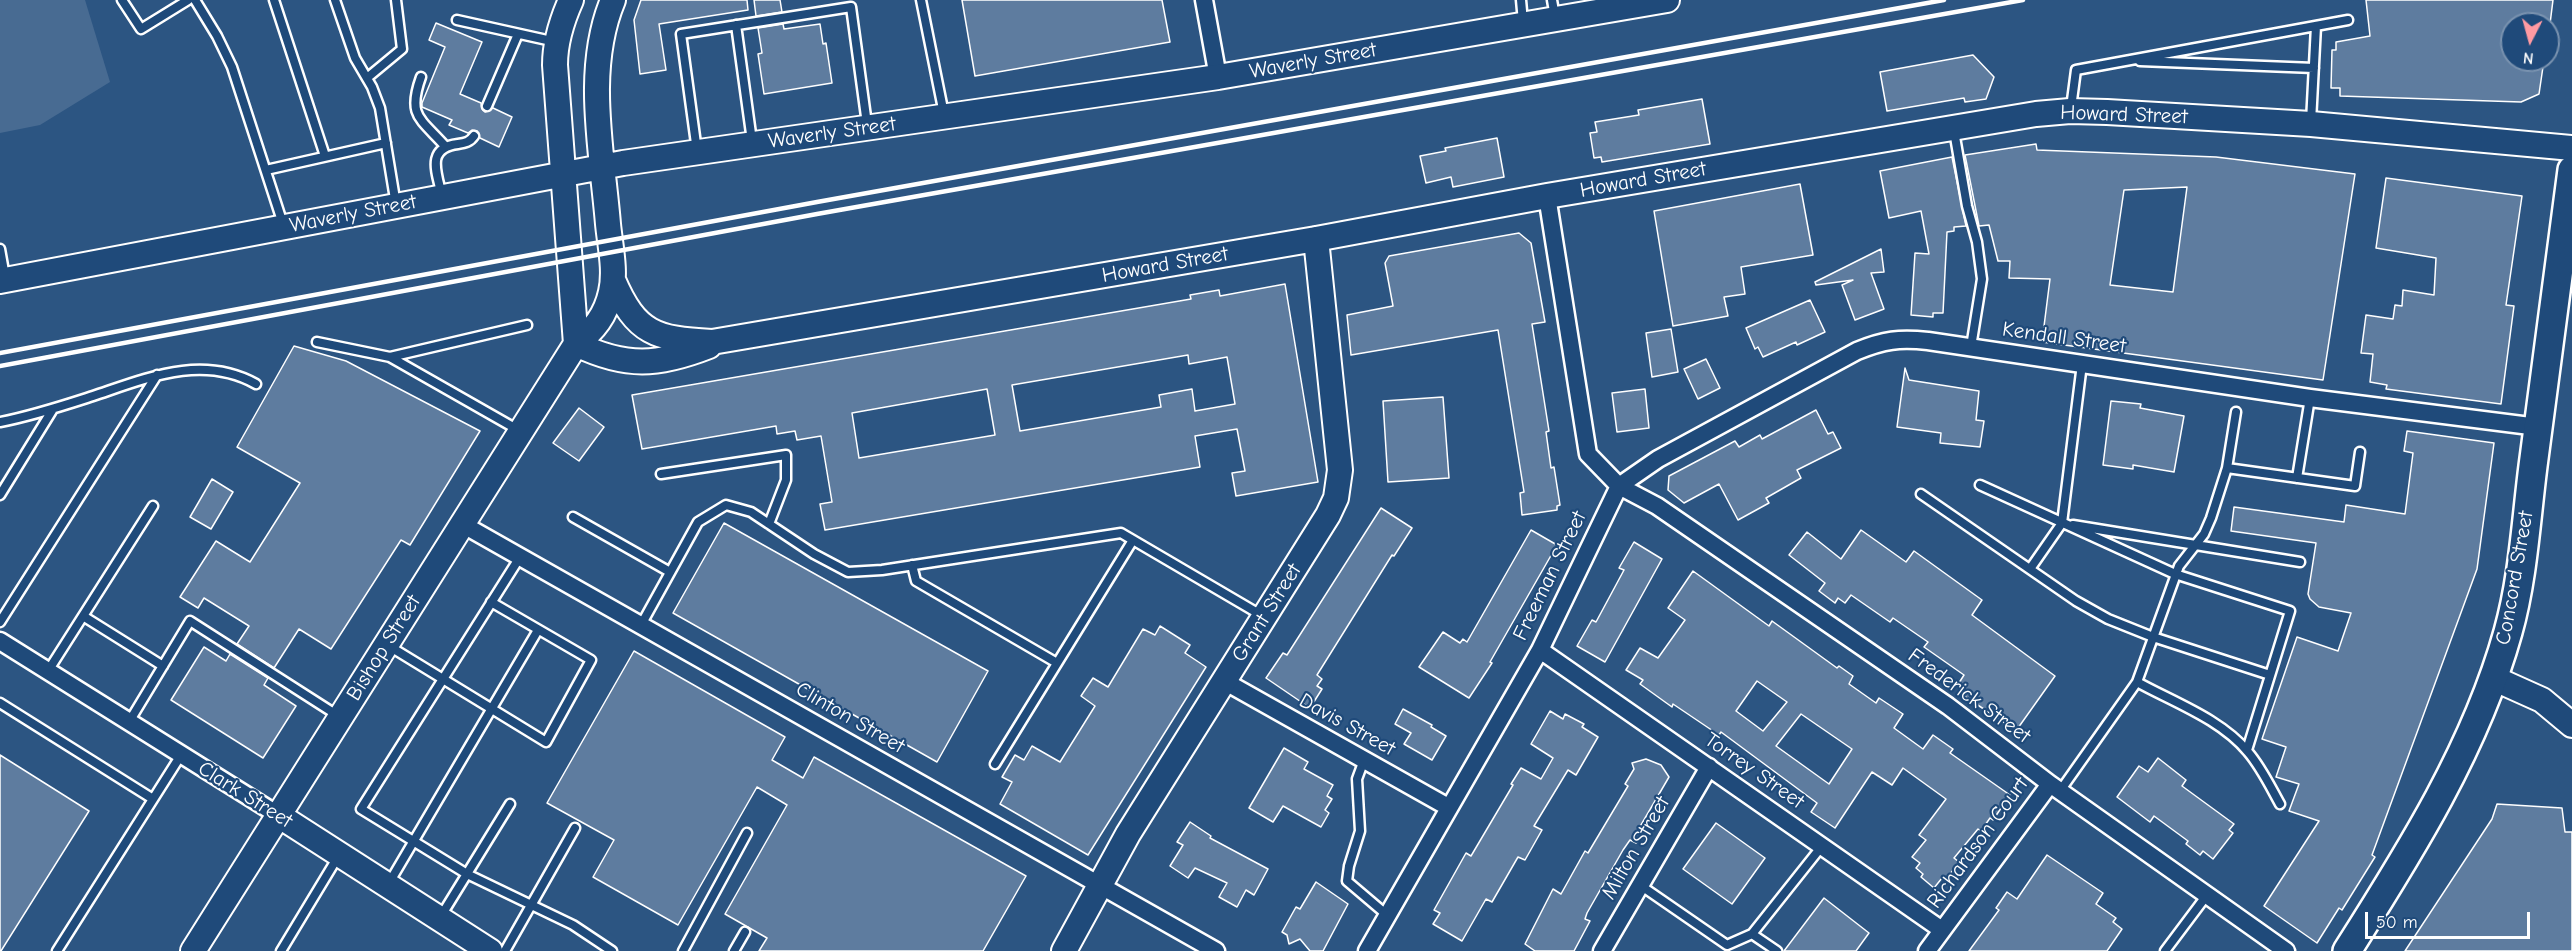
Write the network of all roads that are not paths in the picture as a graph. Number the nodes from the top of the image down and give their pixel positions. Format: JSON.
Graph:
{"nodes":[{"id":1,"x":122,"y":0,"type":"edge"},
{"id":2,"x":188,"y":0,"type":"edge"},
{"id":3,"x":195,"y":0,"type":"edge"},
{"id":4,"x":274,"y":0,"type":"edge"},
{"id":5,"x":335,"y":0,"type":"edge"},
{"id":6,"x":396,"y":0,"type":"edge"},
{"id":7,"x":571,"y":0,"type":"edge"},
{"id":8,"x":921,"y":0,"type":"edge"},
{"id":9,"x":1203,"y":0,"type":"edge"},
{"id":10,"x":1521,"y":0,"type":"edge"},
{"id":11,"x":1661,"y":1,"type":"edge"},
{"id":12,"x":606,"y":2,"type":"edge"},
{"id":13,"x":1619,"y":4,"type":"edge"},
{"id":14,"x":1554,"y":10,"type":"edge"},
{"id":15,"x":457,"y":20,"type":"dead end"},
{"id":16,"x":2348,"y":20,"type":"dead end"},
{"id":17,"x":1523,"y":25,"type":"junction"},
{"id":18,"x":736,"y":26,"type":"junction"},
{"id":19,"x":2316,"y":26,"type":"junction"},
{"id":20,"x":518,"y":34,"type":"junction"},
{"id":21,"x":557,"y":42,"type":"junction"},
{"id":22,"x":2125,"y":61,"type":"junction"},
{"id":23,"x":2314,"y":68,"type":"junction"},
{"id":24,"x":421,"y":77,"type":"dead end"},
{"id":25,"x":1218,"y":77,"type":"junction"},
{"id":26,"x":366,"y":78,"type":"junction"},
{"id":27,"x":487,"y":106,"type":"dead end"},
{"id":28,"x":2070,"y":111,"type":"junction"},
{"id":29,"x":945,"y":117,"type":"junction"},
{"id":30,"x":2311,"y":124,"type":"junction"},
{"id":31,"x":1954,"y":127,"type":"junction"},
{"id":32,"x":867,"y":128,"type":"junction"},
{"id":33,"x":474,"y":136,"type":"dead end"},
{"id":34,"x":386,"y":143,"type":"junction"},
{"id":35,"x":753,"y":144,"type":"junction"},
{"id":36,"x":445,"y":146,"type":"junction"},
{"id":37,"x":2572,"y":148,"type":"edge"},
{"id":38,"x":697,"y":152,"type":"junction"},
{"id":39,"x":325,"y":156,"type":"junction"},
{"id":40,"x":603,"y":166,"type":"junction"},
{"id":41,"x":266,"y":170,"type":"junction"},
{"id":42,"x":2572,"y":170,"type":"edge"},
{"id":43,"x":562,"y":174,"type":"junction"},
{"id":44,"x":1547,"y":196,"type":"junction"},
{"id":45,"x":442,"y":197,"type":"junction"},
{"id":46,"x":396,"y":206,"type":"junction"},
{"id":47,"x":285,"y":227,"type":"junction"},
{"id":48,"x":1316,"y":239,"type":"junction"},
{"id":49,"x":0,"y":249,"type":"edge"},
{"id":50,"x":2566,"y":266,"type":"edge"},
{"id":51,"x":613,"y":280,"type":"junction"},
{"id":52,"x":3,"y":281,"type":"edge"},
{"id":53,"x":527,"y":325,"type":"dead end"},
{"id":54,"x":722,"y":341,"type":"junction"},
{"id":55,"x":317,"y":342,"type":"dead end"},
{"id":56,"x":576,"y":344,"type":"junction"},
{"id":57,"x":1971,"y":347,"type":"junction"},
{"id":58,"x":390,"y":357,"type":"junction"},
{"id":59,"x":2082,"y":364,"type":"junction"},
{"id":60,"x":157,"y":375,"type":"junction"},
{"id":61,"x":256,"y":384,"type":"dead end"},
{"id":62,"x":2310,"y":398,"type":"junction"},
{"id":63,"x":53,"y":409,"type":"junction"},
{"id":64,"x":2236,"y":412,"type":"dead end"},
{"id":65,"x":0,"y":422,"type":"edge"},
{"id":66,"x":2538,"y":427,"type":"junction"},
{"id":67,"x":521,"y":431,"type":"junction"},
{"id":68,"x":2361,"y":452,"type":"dead end"},
{"id":69,"x":2227,"y":468,"type":"junction"},
{"id":70,"x":661,"y":474,"type":"dead end"},
{"id":71,"x":2297,"y":478,"type":"junction"},
{"id":72,"x":1980,"y":485,"type":"dead end"},
{"id":73,"x":1619,"y":486,"type":"junction"},
{"id":74,"x":1921,"y":494,"type":"dead end"},
{"id":75,"x":0,"y":495,"type":"edge"},
{"id":76,"x":153,"y":506,"type":"dead end"},
{"id":77,"x":573,"y":517,"type":"dead end"},
{"id":78,"x":2062,"y":523,"type":"junction"},
{"id":79,"x":462,"y":524,"type":"junction"},
{"id":80,"x":769,"y":524,"type":"junction"},
{"id":81,"x":1132,"y":540,"type":"junction"},
{"id":82,"x":2196,"y":543,"type":"junction"},
{"id":83,"x":520,"y":557,"type":"junction"},
{"id":84,"x":2300,"y":562,"type":"dead end"},
{"id":85,"x":912,"y":565,"type":"junction"},
{"id":86,"x":2030,"y":569,"type":"junction"},
{"id":87,"x":670,"y":572,"type":"junction"},
{"id":88,"x":2175,"y":574,"type":"junction"},
{"id":89,"x":491,"y":602,"type":"junction"},
{"id":90,"x":82,"y":616,"type":"junction"},
{"id":91,"x":1264,"y":617,"type":"junction"},
{"id":92,"x":0,"y":622,"type":"edge"},
{"id":93,"x":641,"y":626,"type":"junction"},
{"id":94,"x":538,"y":630,"type":"junction"},
{"id":95,"x":2153,"y":638,"type":"junction"},
{"id":96,"x":0,"y":641,"type":"edge"},
{"id":97,"x":387,"y":644,"type":"junction"},
{"id":98,"x":1540,"y":650,"type":"junction"},
{"id":99,"x":1057,"y":663,"type":"junction"},
{"id":100,"x":163,"y":666,"type":"junction"},
{"id":101,"x":48,"y":671,"type":"junction"},
{"id":102,"x":2270,"y":675,"type":"junction"},
{"id":103,"x":2493,"y":678,"type":"junction"},
{"id":104,"x":443,"y":679,"type":"junction"},
{"id":105,"x":1224,"y":681,"type":"junction"},
{"id":106,"x":2137,"y":682,"type":"junction"},
{"id":107,"x":0,"y":703,"type":"edge"},
{"id":108,"x":492,"y":709,"type":"junction"},
{"id":109,"x":340,"y":718,"type":"junction"},
{"id":110,"x":129,"y":722,"type":"junction"},
{"id":111,"x":2572,"y":725,"type":"edge"},
{"id":112,"x":2247,"y":750,"type":"junction"},
{"id":113,"x":181,"y":754,"type":"junction"},
{"id":114,"x":1364,"y":760,"type":"junction"},
{"id":115,"x":995,"y":764,"type":"dead end"},
{"id":116,"x":1709,"y":767,"type":"junction"},
{"id":117,"x":2055,"y":787,"type":"junction"},
{"id":118,"x":153,"y":799,"type":"junction"},
{"id":119,"x":510,"y":804,"type":"dead end"},
{"id":120,"x":2280,"y":804,"type":"dead end"},
{"id":121,"x":1448,"y":807,"type":"junction"},
{"id":122,"x":278,"y":815,"type":"junction"},
{"id":123,"x":575,"y":828,"type":"dead end"},
{"id":124,"x":747,"y":833,"type":"dead end"},
{"id":125,"x":413,"y":842,"type":"junction"},
{"id":126,"x":1822,"y":846,"type":"junction"},
{"id":127,"x":339,"y":854,"type":"junction"},
{"id":128,"x":467,"y":874,"type":"junction"},
{"id":129,"x":1099,"y":885,"type":"junction"},
{"id":130,"x":1640,"y":885,"type":"junction"},
{"id":131,"x":387,"y":886,"type":"junction"},
{"id":132,"x":2206,"y":895,"type":"junction"},
{"id":133,"x":531,"y":905,"type":"junction"},
{"id":134,"x":1387,"y":915,"type":"junction"},
{"id":135,"x":440,"y":919,"type":"junction"},
{"id":136,"x":1942,"y":930,"type":"junction"},
{"id":137,"x":745,"y":932,"type":"dead end"},
{"id":138,"x":1752,"y":934,"type":"junction"},
{"id":139,"x":57,"y":951,"type":"edge"},
{"id":140,"x":193,"y":951,"type":"edge"},
{"id":141,"x":281,"y":951,"type":"edge"},
{"id":142,"x":490,"y":951,"type":"edge"},
{"id":143,"x":505,"y":951,"type":"edge"},
{"id":144,"x":612,"y":951,"type":"edge"},
{"id":145,"x":682,"y":951,"type":"edge"},
{"id":146,"x":734,"y":951,"type":"edge"},
{"id":147,"x":1064,"y":951,"type":"edge"},
{"id":148,"x":1216,"y":951,"type":"edge"},
{"id":149,"x":1366,"y":951,"type":"edge"},
{"id":150,"x":1602,"y":951,"type":"edge"},
{"id":151,"x":1778,"y":951,"type":"edge"},
{"id":152,"x":1928,"y":951,"type":"edge"},
{"id":153,"x":2165,"y":951,"type":"edge"},
{"id":154,"x":2286,"y":951,"type":"edge"},
{"id":155,"x":2347,"y":951,"type":"edge"}],
"edges":[{"from":1,"to":2,"type":"lane"},
{"from":3,"to":41,"type":"lane"},
{"from":4,"to":39,"type":"lane"},
{"from":5,"to":26,"type":"lane"},
{"from":6,"to":26,"type":"lane"},
{"from":7,"to":21,"type":"street"},
{"from":8,"to":29,"type":"lane"},
{"from":9,"to":25,"type":"street"},
{"from":10,"to":17,"type":"lane"},
{"from":11,"to":13,"type":"street","name":"Waverly Street"},
{"from":12,"to":40,"type":"street","name":"Bishop Street"},
{"from":13,"to":14,"type":"street","name":"Waverly Street"},
{"from":14,"to":17,"type":"street","name":"Waverly Street"},
{"from":15,"to":20,"type":"lane"},
{"from":16,"to":19,"type":"lane"},
{"from":17,"to":25,"type":"street","name":"Waverly Street"},
{"from":18,"to":32,"type":"lane"},
{"from":18,"to":35,"type":"lane"},
{"from":18,"to":38,"type":"lane"},
{"from":19,"to":22,"type":"lane"},
{"from":19,"to":23,"type":"lane"},
{"from":20,"to":21,"type":"lane"},
{"from":20,"to":27,"type":"lane"},
{"from":21,"to":43,"type":"street"},
{"from":22,"to":23,"type":"lane"},
{"from":22,"to":28,"type":"lane"},
{"from":23,"to":30,"type":"lane"},
{"from":24,"to":36,"type":"lane"},
{"from":25,"to":29,"type":"street","name":"Waverly Street"},
{"from":26,"to":34,"type":"lane"},
{"from":28,"to":30,"type":"street","name":"Howard Street"},
{"from":28,"to":31,"type":"street","name":"Howard Street"},
{"from":29,"to":32,"type":"street","name":"Waverly Street"},
{"from":30,"to":37,"type":"street","name":"Howard Street"},
{"from":31,"to":44,"type":"street","name":"Howard Street"},
{"from":31,"to":57,"type":"lane"},
{"from":32,"to":35,"type":"street","name":"Waverly Street"},
{"from":33,"to":36,"type":"lane"},
{"from":34,"to":39,"type":"lane"},
{"from":34,"to":46,"type":"lane"},
{"from":35,"to":38,"type":"street","name":"Waverly Street"},
{"from":36,"to":45,"type":"lane"},
{"from":38,"to":40,"type":"street","name":"Waverly Street"},
{"from":39,"to":41,"type":"lane"},
{"from":40,"to":43,"type":"street","name":"Waverly Street"},
{"from":40,"to":51,"type":"street","name":"Bishop Street"},
{"from":41,"to":47,"type":"lane"},
{"from":42,"to":50,"type":"main road","name":"Concord Street"},
{"from":43,"to":45,"type":"street","name":"Waverly Street"},
{"from":43,"to":56,"type":"street"},
{"from":44,"to":48,"type":"street","name":"Howard Street"},
{"from":44,"to":73,"type":"street"},
{"from":45,"to":46,"type":"street","name":"Waverly Street"},
{"from":46,"to":47,"type":"street","name":"Waverly Street"},
{"from":47,"to":52,"type":"street","name":"Waverly Street"},
{"from":48,"to":54,"type":"street","name":"Howard Street"},
{"from":48,"to":91,"type":"street","name":"Grant Street"},
{"from":49,"to":52,"type":"lane"},
{"from":50,"to":66,"type":"main road","name":"Concord Street"},
{"from":51,"to":54,"type":"street","name":"Howard Street"},
{"from":51,"to":56,"type":"street","name":"Bishop Street"},
{"from":53,"to":58,"type":"lane"},
{"from":54,"to":56,"type":"street","name":"Howard Street"},
{"from":55,"to":58,"type":"lane"},
{"from":56,"to":67,"type":"street","name":"Bishop Street"},
{"from":57,"to":59,"type":"street","name":"Kendall Street"},
{"from":57,"to":73,"type":"street","name":"Kendall Street"},
{"from":58,"to":67,"type":"lane"},
{"from":59,"to":62,"type":"street","name":"Kendall Street"},
{"from":59,"to":78,"type":"lane"},
{"from":60,"to":61,"type":"lane"},
{"from":60,"to":63,"type":"lane"},
{"from":60,"to":92,"type":"lane"},
{"from":62,"to":66,"type":"street","name":"Kendall Street"},
{"from":62,"to":71,"type":"lane"},
{"from":63,"to":65,"type":"lane"},
{"from":63,"to":75,"type":"lane"},
{"from":64,"to":69,"type":"lane"},
{"from":66,"to":103,"type":"main road","name":"Concord Street"},
{"from":67,"to":79,"type":"street","name":"Bishop Street"},
{"from":68,"to":71,"type":"lane"},
{"from":69,"to":71,"type":"lane"},
{"from":69,"to":82,"type":"lane"},
{"from":70,"to":80,"type":"lane"},
{"from":72,"to":78,"type":"lane"},
{"from":73,"to":98,"type":"street","name":"Freeman Street"},
{"from":73,"to":117,"type":"street","name":"Frederick Street"},
{"from":74,"to":86,"type":"lane"},
{"from":76,"to":90,"type":"lane"},
{"from":77,"to":87,"type":"lane"},
{"from":78,"to":82,"type":"lane"},
{"from":78,"to":86,"type":"lane"},
{"from":78,"to":88,"type":"lane"},
{"from":79,"to":83,"type":"street","name":"Clinton Street"},
{"from":79,"to":97,"type":"street","name":"Bishop Street"},
{"from":80,"to":85,"type":"lane"},
{"from":80,"to":87,"type":"lane"},
{"from":81,"to":85,"type":"lane"},
{"from":81,"to":91,"type":"lane"},
{"from":81,"to":99,"type":"lane"},
{"from":82,"to":84,"type":"lane"},
{"from":82,"to":88,"type":"lane"},
{"from":83,"to":89,"type":"lane"},
{"from":83,"to":93,"type":"street","name":"Clinton Street"},
{"from":85,"to":99,"type":"lane"},
{"from":86,"to":95,"type":"lane"},
{"from":87,"to":93,"type":"lane"},
{"from":88,"to":95,"type":"lane"},
{"from":88,"to":102,"type":"lane"},
{"from":89,"to":94,"type":"lane"},
{"from":89,"to":104,"type":"lane"},
{"from":90,"to":100,"type":"lane"},
{"from":90,"to":101,"type":"lane"},
{"from":91,"to":105,"type":"street","name":"Grant Street"},
{"from":93,"to":129,"type":"street","name":"Clinton Street"},
{"from":94,"to":108,"type":"lane"},
{"from":94,"to":108,"type":"lane"},
{"from":95,"to":102,"type":"lane"},
{"from":95,"to":106,"type":"lane"},
{"from":96,"to":101,"type":"street","name":"Clark Street"},
{"from":97,"to":104,"type":"lane"},
{"from":97,"to":109,"type":"street","name":"Bishop Street"},
{"from":98,"to":116,"type":"street","name":"Torrey Street"},
{"from":98,"to":121,"type":"street","name":"Freeman Street"},
{"from":99,"to":115,"type":"lane"},
{"from":100,"to":109,"type":"lane"},
{"from":100,"to":110,"type":"lane"},
{"from":101,"to":110,"type":"street","name":"Clark Street"},
{"from":102,"to":112,"type":"lane"},
{"from":103,"to":111,"type":"street"},
{"from":103,"to":155,"type":"main road","name":"Concord Street"},
{"from":104,"to":108,"type":"lane"},
{"from":104,"to":125,"type":"lane"},
{"from":105,"to":114,"type":"street","name":"Davis Street"},
{"from":105,"to":129,"type":"street","name":"Grant Street"},
{"from":106,"to":112,"type":"lane"},
{"from":106,"to":117,"type":"lane"},
{"from":107,"to":118,"type":"lane"},
{"from":108,"to":125,"type":"lane"},
{"from":109,"to":122,"type":"street","name":"Bishop Street"},
{"from":110,"to":113,"type":"street","name":"Clark Street"},
{"from":112,"to":120,"type":"lane"},
{"from":113,"to":118,"type":"lane"},
{"from":113,"to":122,"type":"street","name":"Clark Street"},
{"from":114,"to":121,"type":"street","name":"Davis Street"},
{"from":114,"to":134,"type":"lane"},
{"from":116,"to":126,"type":"street","name":"Torrey Street"},
{"from":116,"to":130,"type":"street","name":"Milton Street"},
{"from":117,"to":132,"type":"street","name":"Frederick Street"},
{"from":117,"to":136,"type":"street","name":"Richardson Court"},
{"from":118,"to":139,"type":"lane"},
{"from":119,"to":128,"type":"lane"},
{"from":121,"to":134,"type":"street","name":"Freeman Street"},
{"from":122,"to":127,"type":"street","name":"Clark Street"},
{"from":122,"to":140,"type":"street","name":"Bishop Street"},
{"from":123,"to":133,"type":"lane"},
{"from":124,"to":145,"type":"lane"},
{"from":125,"to":128,"type":"lane"},
{"from":125,"to":131,"type":"lane"},
{"from":126,"to":136,"type":"street","name":"Torrey Street"},
{"from":126,"to":138,"type":"lane"},
{"from":127,"to":131,"type":"street","name":"Clark Street"},
{"from":127,"to":141,"type":"lane"},
{"from":128,"to":133,"type":"lane"},
{"from":128,"to":135,"type":"lane"},
{"from":129,"to":147,"type":"street","name":"Grant Street"},
{"from":129,"to":148,"type":"street","name":"Clinton Street"},
{"from":130,"to":138,"type":"lane"},
{"from":130,"to":150,"type":"street","name":"Milton Street"},
{"from":131,"to":135,"type":"street","name":"Clark Street"},
{"from":132,"to":153,"type":"lane"},
{"from":132,"to":154,"type":"street","name":"Frederick Street"},
{"from":133,"to":143,"type":"lane"},
{"from":133,"to":144,"type":"lane"},
{"from":134,"to":149,"type":"street","name":"Freeman Street"},
{"from":135,"to":142,"type":"street","name":"Clark Street"},
{"from":136,"to":152,"type":"street","name":"Richardson Court"},
{"from":137,"to":146,"type":"lane"},
{"from":138,"to":151,"type":"lane"}]}
